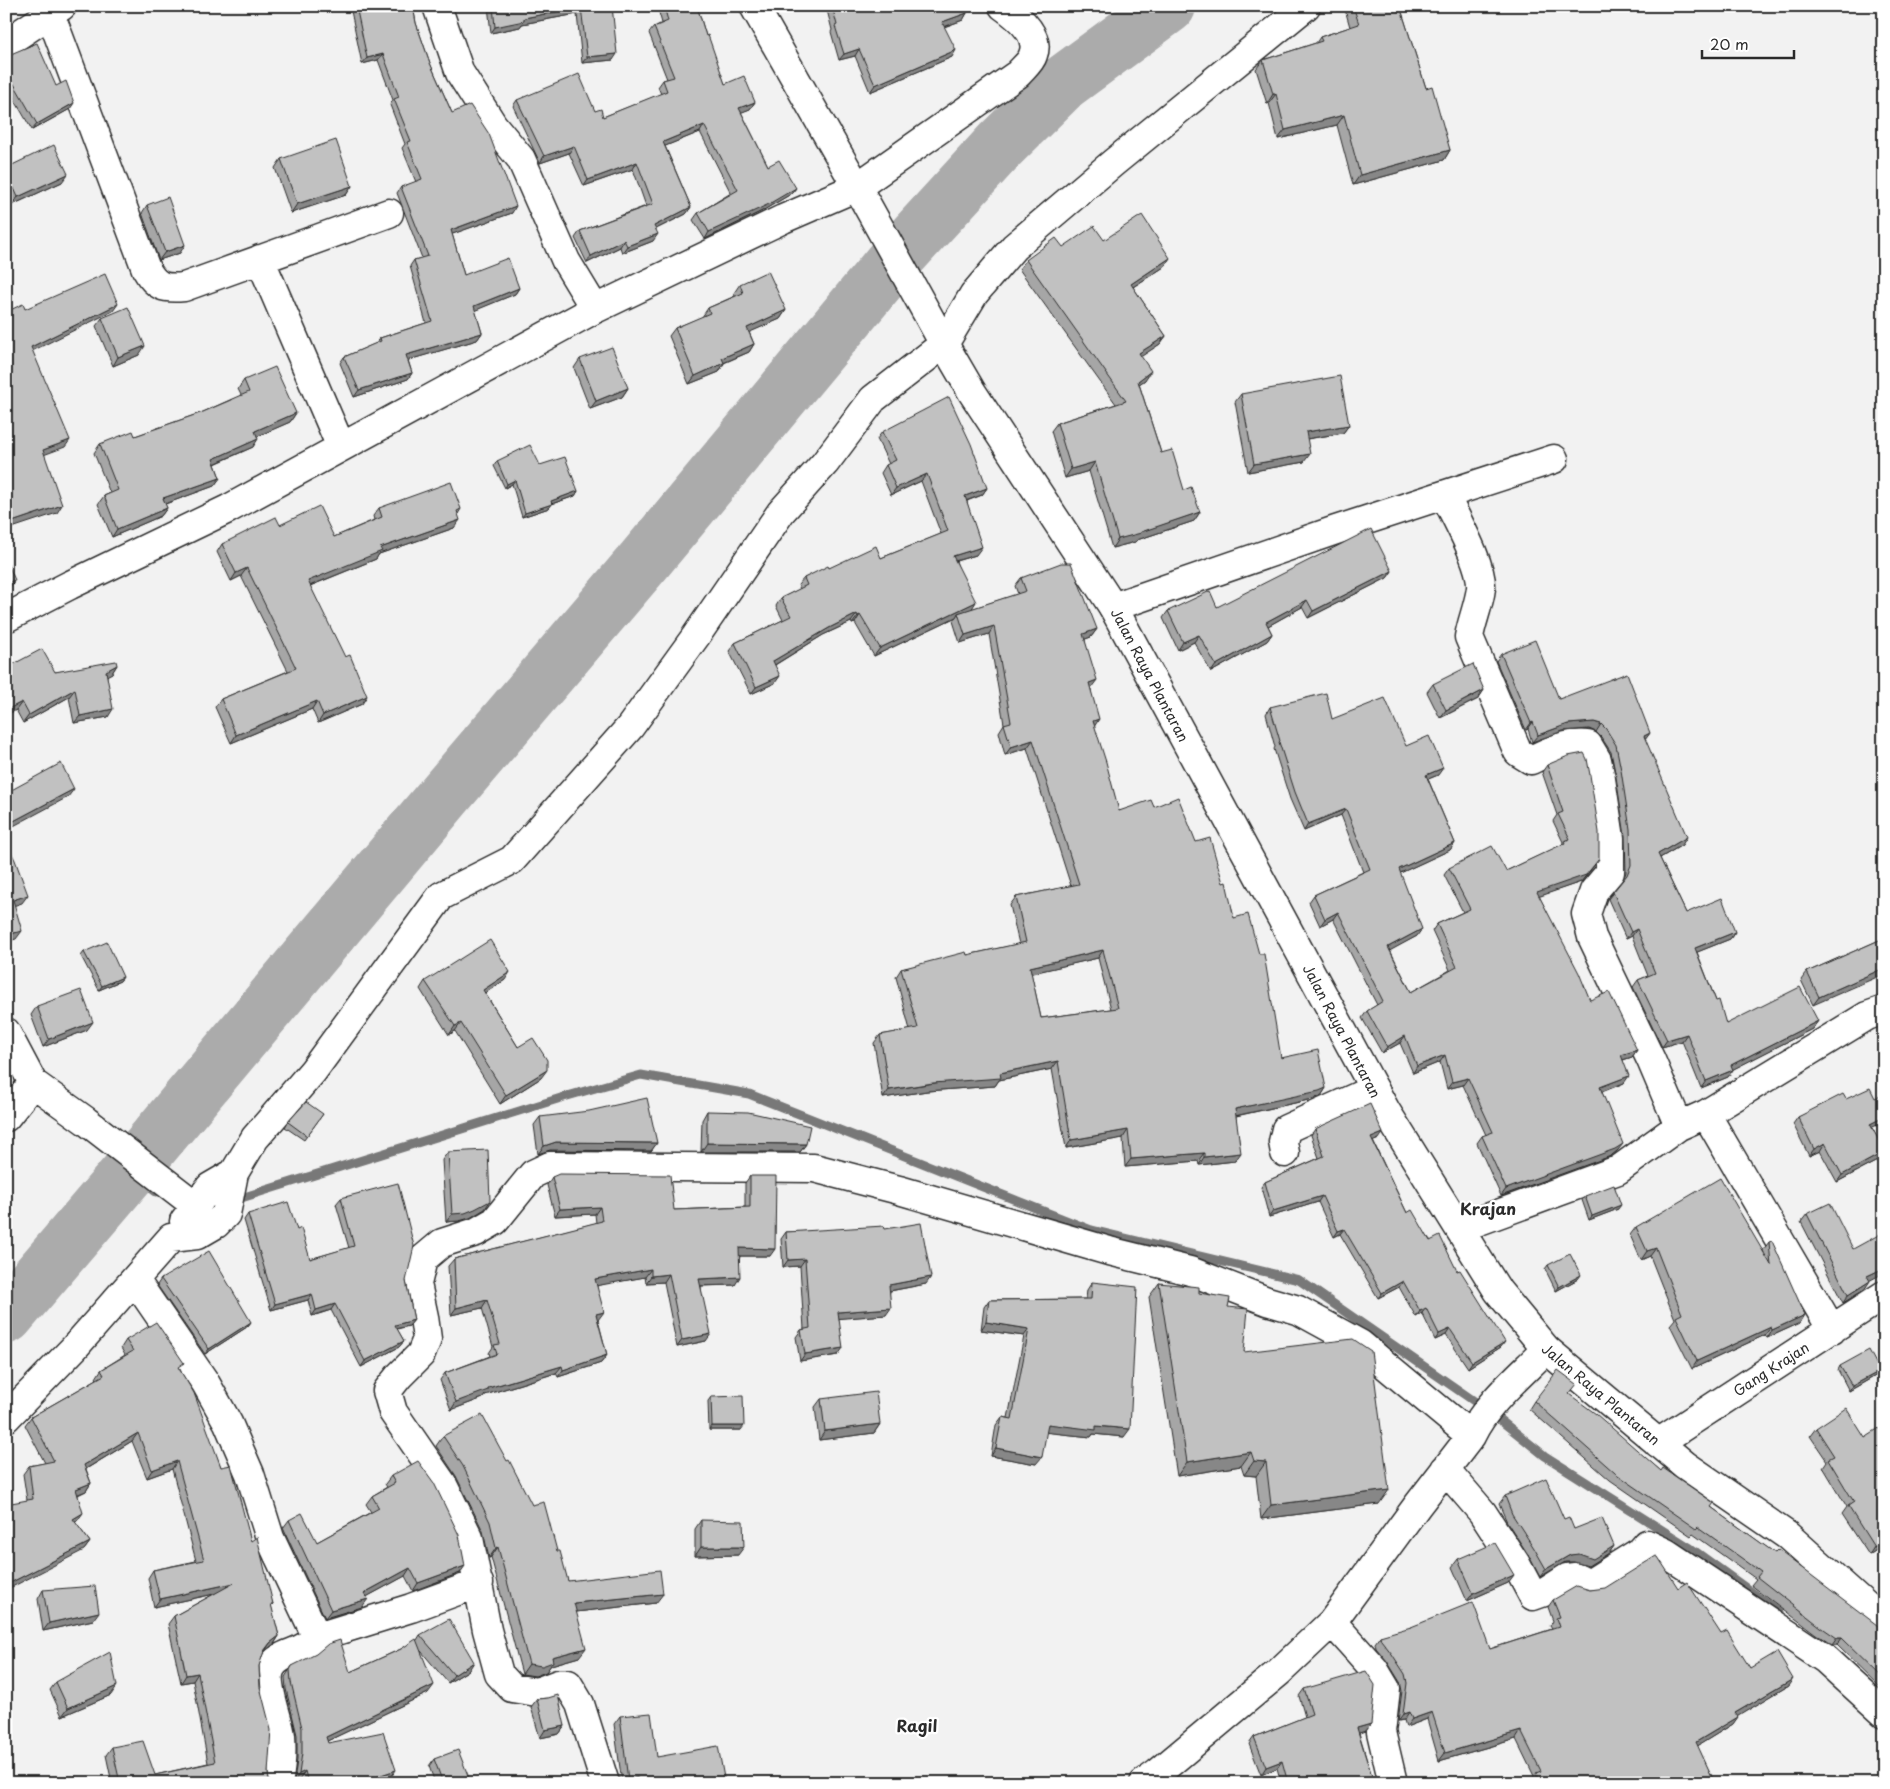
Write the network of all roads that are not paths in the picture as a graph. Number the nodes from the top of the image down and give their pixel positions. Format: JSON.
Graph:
{"nodes":[{"id":1,"x":437,"y":6,"type":"edge"},
{"id":2,"x":754,"y":6,"type":"edge"},
{"id":3,"x":1003,"y":6,"type":"edge"},
{"id":4,"x":1306,"y":6,"type":"edge"},
{"id":5,"x":53,"y":8,"type":"edge"},
{"id":6,"x":6,"y":43,"type":"edge"},
{"id":7,"x":862,"y":197,"type":"junction"},
{"id":8,"x":389,"y":213,"type":"dead end"},
{"id":9,"x":260,"y":259,"type":"junction"},
{"id":10,"x":596,"y":309,"type":"junction"},
{"id":11,"x":939,"y":336,"type":"junction"},
{"id":12,"x":341,"y":447,"type":"junction"},
{"id":13,"x":1554,"y":459,"type":"dead end"},
{"id":14,"x":1445,"y":495,"type":"junction"},
{"id":15,"x":1113,"y":607,"type":"junction"},
{"id":16,"x":6,"y":618,"type":"edge"},
{"id":17,"x":1884,"y":1010,"type":"edge"},
{"id":18,"x":6,"y":1032,"type":"edge"},
{"id":19,"x":33,"y":1083,"type":"junction"},
{"id":20,"x":1374,"y":1090,"type":"junction"},
{"id":21,"x":1706,"y":1114,"type":"junction"},
{"id":22,"x":6,"y":1117,"type":"edge"},
{"id":23,"x":1679,"y":1126,"type":"junction"},
{"id":24,"x":1285,"y":1152,"type":"dead end"},
{"id":25,"x":230,"y":1193,"type":"junction"},
{"id":26,"x":184,"y":1214,"type":"junction"},
{"id":27,"x":1460,"y":1228,"type":"junction"},
{"id":28,"x":135,"y":1280,"type":"junction"},
{"id":29,"x":1884,"y":1295,"type":"edge"},
{"id":30,"x":1832,"y":1330,"type":"junction"},
{"id":31,"x":1546,"y":1349,"type":"junction"},
{"id":32,"x":6,"y":1418,"type":"edge"},
{"id":33,"x":1473,"y":1431,"type":"junction"},
{"id":34,"x":1658,"y":1442,"type":"junction"},
{"id":35,"x":1445,"y":1469,"type":"junction"},
{"id":36,"x":479,"y":1583,"type":"junction"},
{"id":37,"x":1332,"y":1622,"type":"junction"},
{"id":38,"x":1884,"y":1622,"type":"edge"},
{"id":39,"x":314,"y":1638,"type":"junction"},
{"id":40,"x":1884,"y":1713,"type":"edge"},
{"id":41,"x":278,"y":1783,"type":"edge"},
{"id":42,"x":605,"y":1783,"type":"edge"},
{"id":43,"x":1144,"y":1783,"type":"edge"},
{"id":44,"x":1393,"y":1783,"type":"edge"}],
"edges":[{"from":1,"to":10,"type":"street"},
{"from":2,"to":7,"type":"street","name":"Jalan Raya Plantaran"},
{"from":3,"to":7,"type":"street"},
{"from":4,"to":11,"type":"street"},
{"from":5,"to":6,"type":"street"},
{"from":5,"to":9,"type":"street"},
{"from":7,"to":10,"type":"street"},
{"from":7,"to":11,"type":"street","name":"Jalan Raya Plantaran"},
{"from":8,"to":9,"type":"street"},
{"from":9,"to":12,"type":"street"},
{"from":10,"to":12,"type":"street"},
{"from":11,"to":15,"type":"street","name":"Jalan Raya Plantaran"},
{"from":11,"to":25,"type":"street"},
{"from":12,"to":16,"type":"street"},
{"from":13,"to":14,"type":"street"},
{"from":14,"to":15,"type":"street"},
{"from":14,"to":23,"type":"street"},
{"from":15,"to":20,"type":"street","name":"Jalan Raya Plantaran"},
{"from":17,"to":21,"type":"street"},
{"from":18,"to":19,"type":"street"},
{"from":19,"to":22,"type":"street"},
{"from":19,"to":26,"type":"street"},
{"from":20,"to":24,"type":"street"},
{"from":20,"to":27,"type":"street","name":"Jalan Raya Plantaran"},
{"from":21,"to":23,"type":"street"},
{"from":21,"to":30,"type":"street"},
{"from":23,"to":27,"type":"street"},
{"from":25,"to":26,"type":"street"},
{"from":25,"to":26,"type":"street"},
{"from":26,"to":28,"type":"street"},
{"from":27,"to":31,"type":"street","name":"Jalan Raya Plantaran"},
{"from":28,"to":32,"type":"street"},
{"from":28,"to":39,"type":"street"},
{"from":29,"to":30,"type":"street","name":"Gang Krajan"},
{"from":30,"to":34,"type":"street","name":"Gang Krajan"},
{"from":31,"to":33,"type":"street"},
{"from":31,"to":34,"type":"street","name":"Jalan Raya Plantaran"},
{"from":33,"to":35,"type":"street"},
{"from":33,"to":36,"type":"street"},
{"from":34,"to":38,"type":"street","name":"Jalan Raya Plantaran"},
{"from":35,"to":37,"type":"street"},
{"from":35,"to":40,"type":"street"},
{"from":36,"to":39,"type":"street"},
{"from":36,"to":42,"type":"street"},
{"from":37,"to":43,"type":"street"},
{"from":37,"to":44,"type":"street"},
{"from":39,"to":41,"type":"street"}]}
